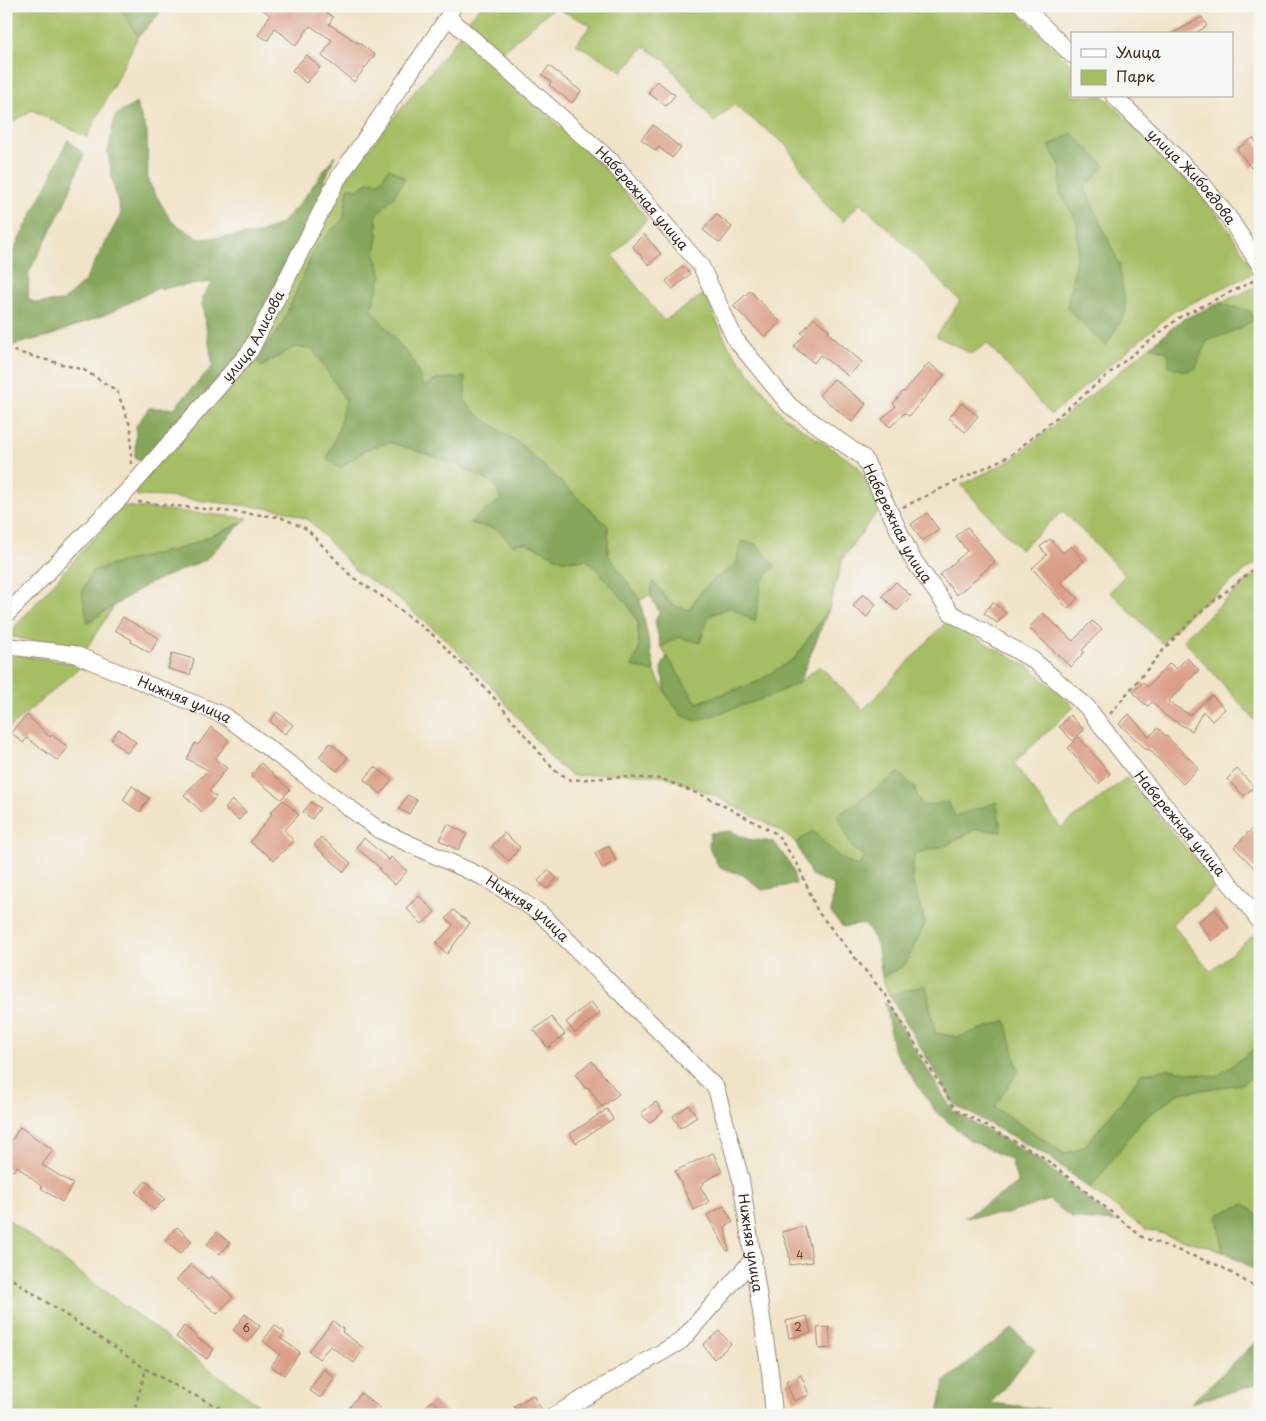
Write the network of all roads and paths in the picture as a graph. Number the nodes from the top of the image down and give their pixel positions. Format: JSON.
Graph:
{"nodes":[{"id":1,"x":1023,"y":6,"type":"edge"},
{"id":2,"x":451,"y":12,"type":"edge"},
{"id":3,"x":1071,"y":54,"type":"edge"},
{"id":4,"x":1116,"y":98,"type":"edge"},
{"id":5,"x":1260,"y":265,"type":"edge"},
{"id":6,"x":1260,"y":278,"type":"edge"},
{"id":7,"x":6,"y":349,"type":"edge"},
{"id":8,"x":125,"y":494,"type":"junction"},
{"id":9,"x":890,"y":513,"type":"junction"},
{"id":10,"x":1260,"y":564,"type":"edge"},
{"id":11,"x":6,"y":615,"type":"edge"},
{"id":12,"x":6,"y":646,"type":"edge"},
{"id":13,"x":1101,"y":725,"type":"junction"},
{"id":14,"x":1260,"y":922,"type":"edge"},
{"id":15,"x":754,"y":1258,"type":"junction"},
{"id":16,"x":6,"y":1275,"type":"edge"},
{"id":17,"x":1260,"y":1290,"type":"edge"},
{"id":18,"x":146,"y":1369,"type":"junction"},
{"id":19,"x":772,"y":1413,"type":"edge"},
{"id":20,"x":133,"y":1415,"type":"edge"},
{"id":21,"x":234,"y":1415,"type":"edge"},
{"id":22,"x":555,"y":1415,"type":"edge"}],
"edges":[{"from":1,"to":3,"type":"street"},
{"from":2,"to":8,"type":"street","name":"улица Алисова"},
{"from":2,"to":9,"type":"street","name":"Набережная улица"},
{"from":4,"to":5,"type":"street","name":"улица Жибоедова"},
{"from":6,"to":9,"type":"path"},
{"from":7,"to":8,"type":"path"},
{"from":8,"to":11,"type":"street","name":"улица Алисова"},
{"from":8,"to":17,"type":"path"},
{"from":9,"to":13,"type":"street","name":"Набережная улица"},
{"from":10,"to":13,"type":"path"},
{"from":12,"to":15,"type":"street","name":"Нижняя улица"},
{"from":13,"to":14,"type":"street","name":"Набережная улица"},
{"from":15,"to":19,"type":"street","name":"Нижняя улица"},
{"from":15,"to":22,"type":"street"},
{"from":16,"to":18,"type":"path"},
{"from":18,"to":20,"type":"path"},
{"from":18,"to":21,"type":"path"}]}
